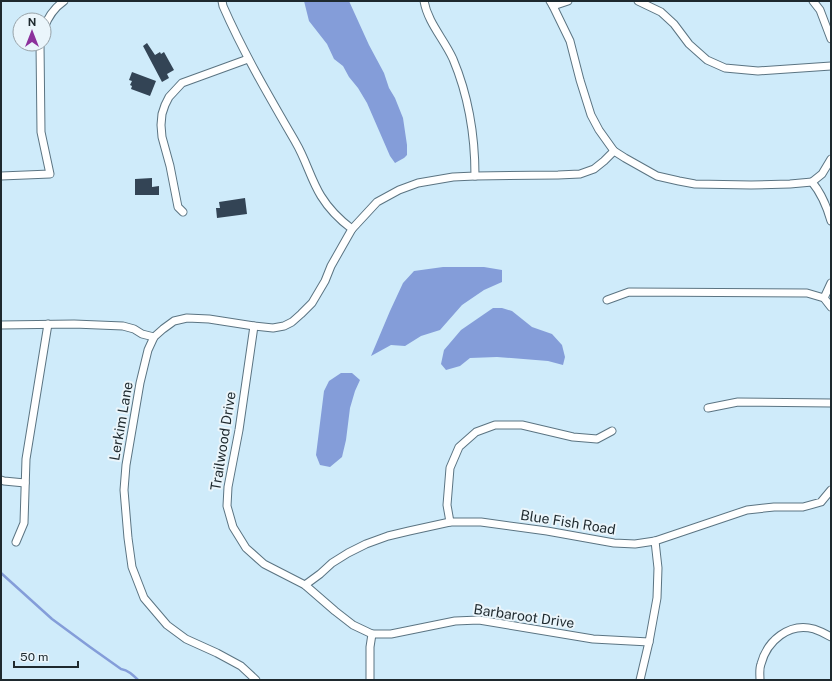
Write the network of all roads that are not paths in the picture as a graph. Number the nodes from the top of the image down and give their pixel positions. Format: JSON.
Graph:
{"nodes":[{"id":1,"x":64,"y":1,"type":"edge"},
{"id":2,"x":222,"y":1,"type":"edge"},
{"id":3,"x":424,"y":1,"type":"edge"},
{"id":4,"x":568,"y":1,"type":"edge"},
{"id":5,"x":638,"y":1,"type":"edge"},
{"id":6,"x":813,"y":1,"type":"edge"},
{"id":7,"x":551,"y":3,"type":"edge"},
{"id":8,"x":52,"y":12,"type":"edge"},
{"id":9,"x":831,"y":39,"type":"edge"},
{"id":10,"x":40,"y":52,"type":"edge"},
{"id":11,"x":248,"y":59,"type":"junction"},
{"id":12,"x":831,"y":66,"type":"edge"},
{"id":13,"x":614,"y":151,"type":"junction"},
{"id":14,"x":831,"y":159,"type":"edge"},
{"id":15,"x":1,"y":176,"type":"edge"},
{"id":16,"x":475,"y":176,"type":"junction"},
{"id":17,"x":812,"y":182,"type":"junction"},
{"id":18,"x":183,"y":212,"type":"dead end"},
{"id":19,"x":831,"y":221,"type":"edge"},
{"id":20,"x":352,"y":229,"type":"junction"},
{"id":21,"x":831,"y":283,"type":"edge"},
{"id":22,"x":824,"y":298,"type":"junction"},
{"id":23,"x":607,"y":300,"type":"dead end"},
{"id":24,"x":831,"y":307,"type":"edge"},
{"id":25,"x":48,"y":324,"type":"junction"},
{"id":26,"x":1,"y":325,"type":"edge"},
{"id":27,"x":254,"y":326,"type":"junction"},
{"id":28,"x":154,"y":337,"type":"junction"},
{"id":29,"x":831,"y":403,"type":"edge"},
{"id":30,"x":708,"y":408,"type":"dead end"},
{"id":31,"x":612,"y":431,"type":"dead end"},
{"id":32,"x":1,"y":480,"type":"edge"},
{"id":33,"x":25,"y":484,"type":"junction"},
{"id":34,"x":831,"y":490,"type":"edge"},
{"id":35,"x":450,"y":522,"type":"junction"},
{"id":36,"x":656,"y":541,"type":"junction"},
{"id":37,"x":16,"y":542,"type":"dead end"},
{"id":38,"x":305,"y":585,"type":"junction"},
{"id":39,"x":372,"y":634,"type":"junction"},
{"id":40,"x":831,"y":637,"type":"edge"},
{"id":41,"x":649,"y":642,"type":"junction"},
{"id":42,"x":256,"y":680,"type":"edge"},
{"id":43,"x":370,"y":680,"type":"edge"},
{"id":44,"x":640,"y":680,"type":"edge"},
{"id":45,"x":760,"y":680,"type":"edge"}],
"edges":[{"from":1,"to":8,"type":"street"},
{"from":2,"to":11,"type":"street"},
{"from":3,"to":16,"type":"street"},
{"from":4,"to":7,"type":"street"},
{"from":5,"to":12,"type":"street"},
{"from":6,"to":9,"type":"street"},
{"from":7,"to":13,"type":"street"},
{"from":10,"to":15,"type":"street"},
{"from":11,"to":18,"type":"street"},
{"from":11,"to":20,"type":"street"},
{"from":13,"to":16,"type":"street","name":"Lerkim Lane"},
{"from":13,"to":17,"type":"street"},
{"from":14,"to":17,"type":"street"},
{"from":16,"to":20,"type":"street","name":"Lerkim Lane"},
{"from":17,"to":19,"type":"street"},
{"from":20,"to":27,"type":"street","name":"Lerkim Lane"},
{"from":21,"to":22,"type":"street"},
{"from":22,"to":23,"type":"street"},
{"from":22,"to":24,"type":"street"},
{"from":25,"to":26,"type":"street"},
{"from":25,"to":28,"type":"street"},
{"from":25,"to":33,"type":"street"},
{"from":27,"to":28,"type":"street","name":"Lerkim Lane"},
{"from":27,"to":38,"type":"street","name":"Trailwood Drive"},
{"from":28,"to":42,"type":"street","name":"Lerkim Lane"},
{"from":29,"to":30,"type":"street"},
{"from":31,"to":35,"type":"street"},
{"from":32,"to":33,"type":"street"},
{"from":33,"to":37,"type":"street"},
{"from":34,"to":36,"type":"street","name":"Blue Fish Road"},
{"from":35,"to":36,"type":"street","name":"Blue Fish Road"},
{"from":35,"to":38,"type":"street","name":"Blue Fish Road"},
{"from":36,"to":41,"type":"street"},
{"from":38,"to":39,"type":"street","name":"Trailwood Drive"},
{"from":39,"to":41,"type":"street","name":"Barbaroot Drive"},
{"from":39,"to":43,"type":"street"},
{"from":40,"to":45,"type":"street"},
{"from":41,"to":44,"type":"street"}]}
